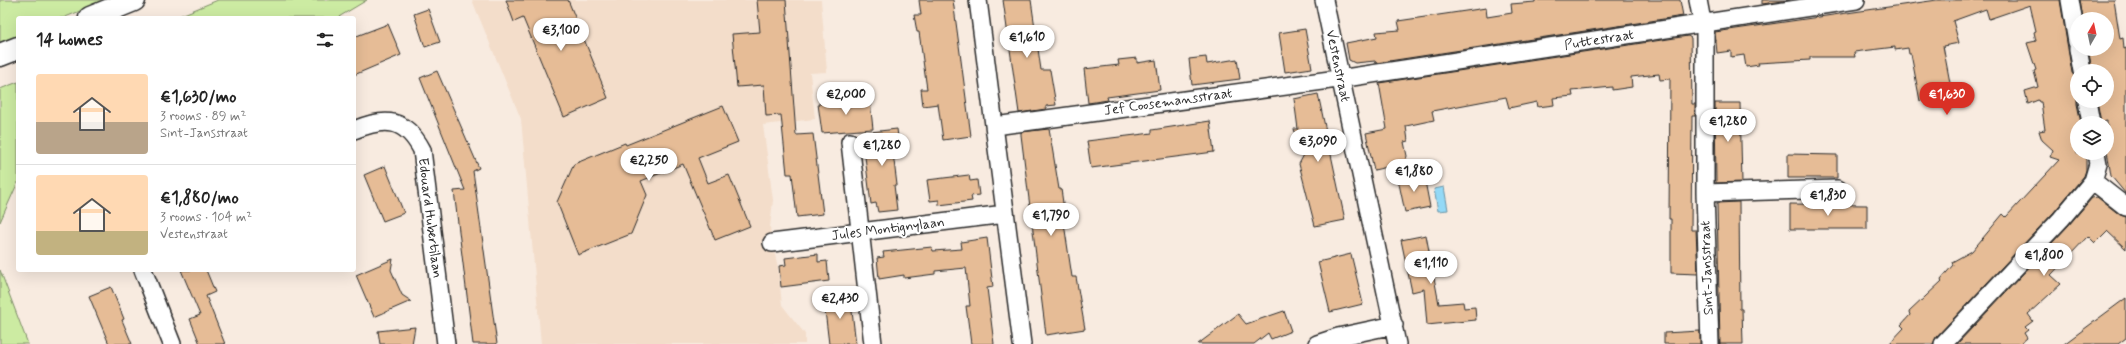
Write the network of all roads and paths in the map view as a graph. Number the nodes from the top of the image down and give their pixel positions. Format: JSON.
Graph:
{"nodes":[{"id":1,"x":134,"y":0,"type":"edge"},
{"id":2,"x":978,"y":0,"type":"edge"},
{"id":3,"x":1324,"y":0,"type":"edge"},
{"id":4,"x":1698,"y":0,"type":"edge"},
{"id":5,"x":1856,"y":0,"type":"edge"},
{"id":6,"x":2070,"y":0,"type":"edge"},
{"id":7,"x":2072,"y":12,"type":"edge"},
{"id":8,"x":95,"y":16,"type":"edge"},
{"id":9,"x":1705,"y":23,"type":"junction"},
{"id":10,"x":16,"y":49,"type":"edge"},
{"id":11,"x":0,"y":55,"type":"edge"},
{"id":12,"x":1341,"y":78,"type":"junction"},
{"id":13,"x":995,"y":126,"type":"junction"},
{"id":14,"x":356,"y":129,"type":"edge"},
{"id":15,"x":850,"y":142,"type":"dead end"},
{"id":16,"x":2097,"y":160,"type":"edge"},
{"id":17,"x":2093,"y":181,"type":"junction"},
{"id":18,"x":1838,"y":189,"type":"dead end"},
{"id":19,"x":1705,"y":193,"type":"junction"},
{"id":20,"x":2126,"y":207,"type":"edge"},
{"id":21,"x":1005,"y":214,"type":"junction"},
{"id":22,"x":860,"y":233,"type":"junction"},
{"id":23,"x":772,"y":243,"type":"dead end"},
{"id":24,"x":144,"y":272,"type":"edge"},
{"id":25,"x":1394,"y":325,"type":"junction"},
{"id":26,"x":172,"y":344,"type":"edge"},
{"id":27,"x":446,"y":344,"type":"edge"},
{"id":28,"x":873,"y":344,"type":"edge"},
{"id":29,"x":1022,"y":344,"type":"edge"},
{"id":30,"x":1317,"y":344,"type":"edge"},
{"id":31,"x":1397,"y":344,"type":"edge"},
{"id":32,"x":1710,"y":344,"type":"edge"},
{"id":33,"x":1943,"y":344,"type":"edge"}],
"edges":[{"from":1,"to":8,"type":"main road"},
{"from":2,"to":13,"type":"street"},
{"from":3,"to":12,"type":"street","name":"Vestenstraat"},
{"from":4,"to":9,"type":"street","name":"Sint-Jansstraat"},
{"from":5,"to":9,"type":"street","name":"Puttestraat"},
{"from":6,"to":7,"type":"street"},
{"from":9,"to":12,"type":"street","name":"Puttestraat"},
{"from":9,"to":19,"type":"street","name":"Sint-Jansstraat"},
{"from":10,"to":11,"type":"main road"},
{"from":12,"to":13,"type":"street","name":"Jef Coosemansstraat"},
{"from":12,"to":25,"type":"street","name":"Vestenstraat"},
{"from":13,"to":21,"type":"street"},
{"from":14,"to":27,"type":"street","name":"Edouard Hubertilaan"},
{"from":15,"to":22,"type":"street"},
{"from":16,"to":17,"type":"street"},
{"from":17,"to":20,"type":"street"},
{"from":17,"to":33,"type":"street"},
{"from":18,"to":19,"type":"street"},
{"from":19,"to":32,"type":"street","name":"Sint-Jansstraat"},
{"from":21,"to":22,"type":"street","name":"Jules Montignylaan"},
{"from":21,"to":29,"type":"street"},
{"from":22,"to":23,"type":"street","name":"Jules Montignylaan"},
{"from":22,"to":28,"type":"street"},
{"from":24,"to":26,"type":"street"},
{"from":25,"to":30,"type":"street"},
{"from":25,"to":31,"type":"street","name":"Vestenstraat"}]}
